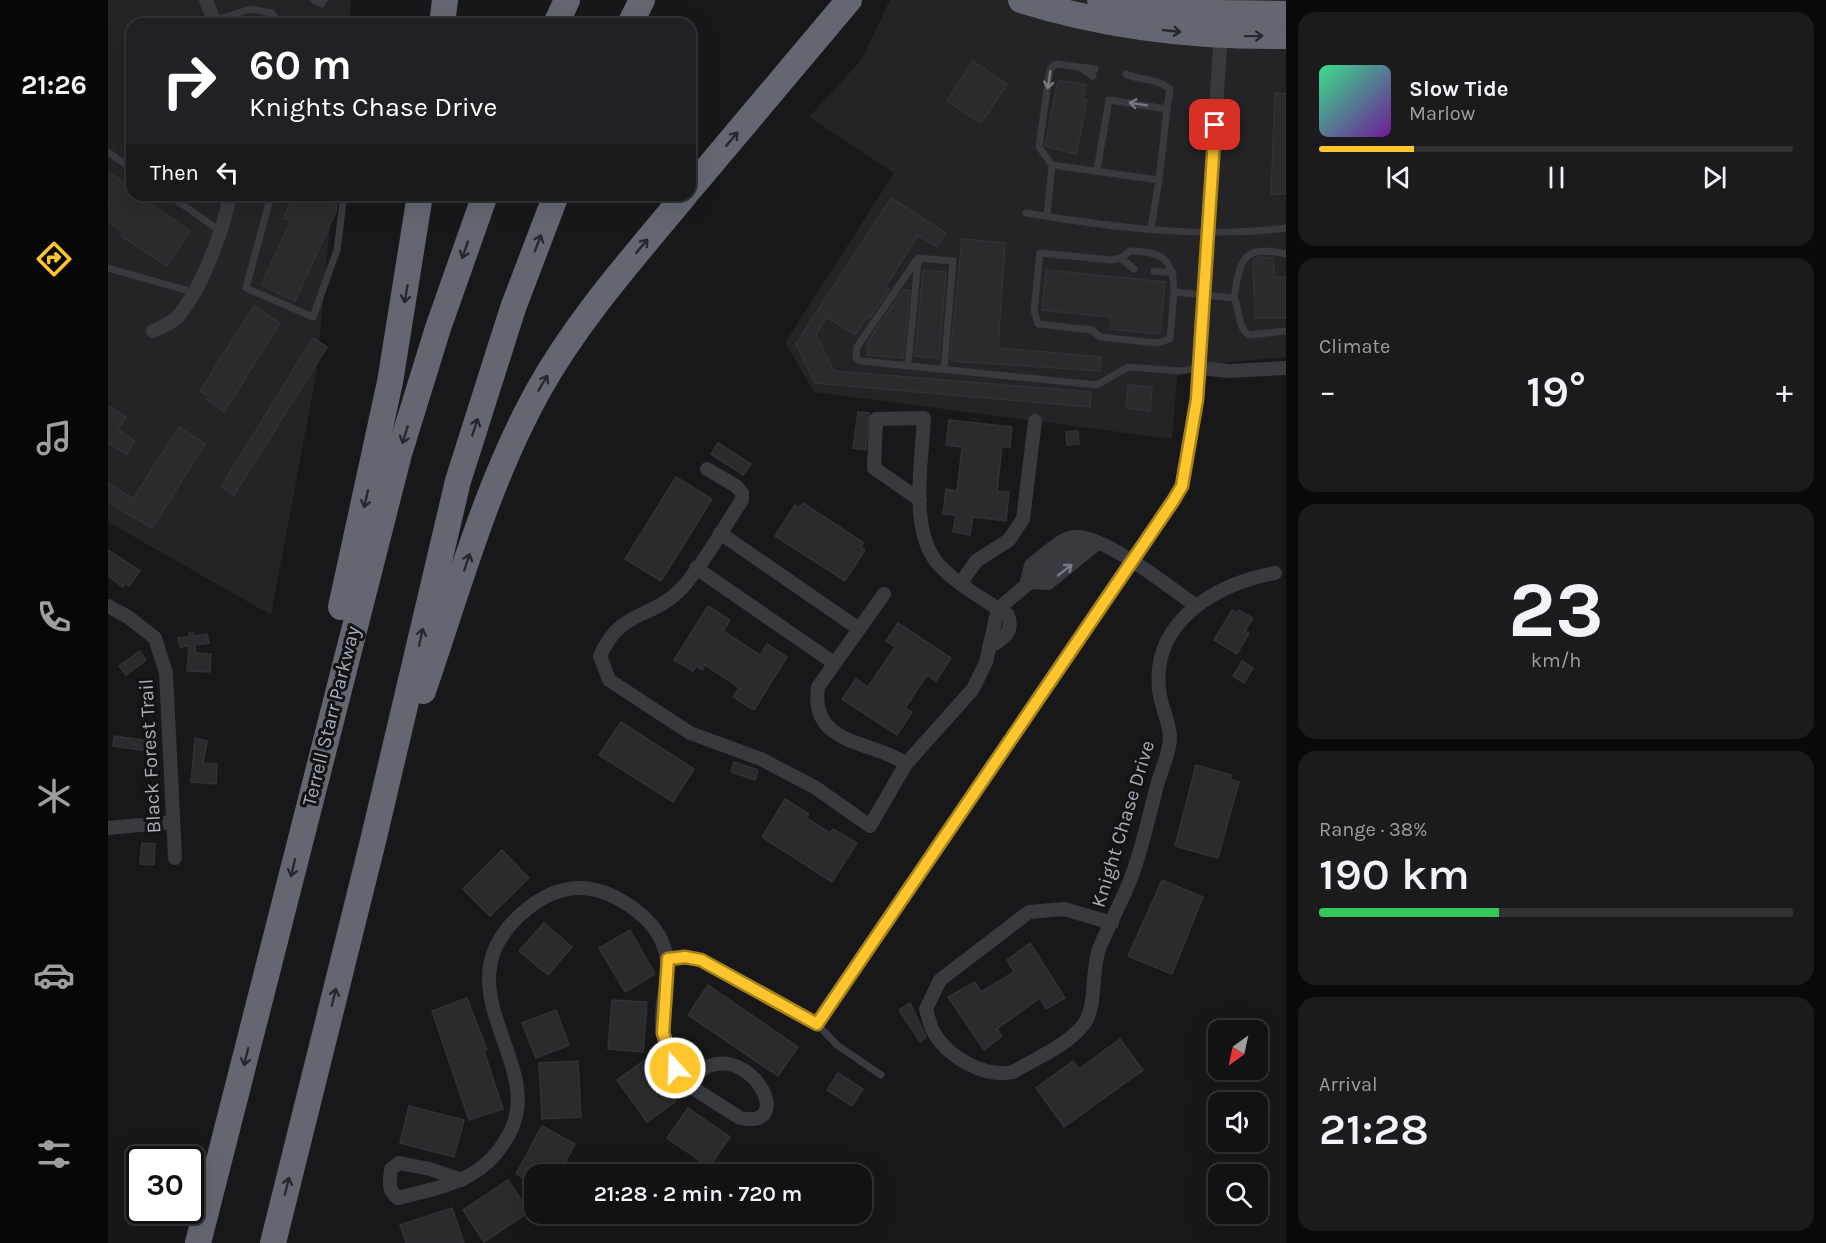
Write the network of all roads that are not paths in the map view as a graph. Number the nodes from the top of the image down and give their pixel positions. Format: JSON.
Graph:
{"nodes":[{"id":1,"x":206,"y":0,"type":"edge"},
{"id":2,"x":314,"y":0,"type":"edge"},
{"id":3,"x":324,"y":0,"type":"edge"},
{"id":4,"x":445,"y":0,"type":"edge"},
{"id":5,"x":567,"y":0,"type":"edge"},
{"id":6,"x":642,"y":0,"type":"edge"},
{"id":7,"x":849,"y":0,"type":"edge"},
{"id":8,"x":1021,"y":0,"type":"edge"},
{"id":9,"x":1100,"y":0,"type":"edge"},
{"id":10,"x":1286,"y":14,"type":"edge"},
{"id":11,"x":1222,"y":17,"type":"edge"},
{"id":12,"x":212,"y":18,"type":"edge"},
{"id":13,"x":227,"y":18,"type":"edge"},
{"id":14,"x":275,"y":18,"type":"edge"},
{"id":15,"x":443,"y":18,"type":"edge"},
{"id":16,"x":559,"y":18,"type":"edge"},
{"id":17,"x":633,"y":18,"type":"edge"},
{"id":18,"x":1286,"y":36,"type":"edge"},
{"id":19,"x":1094,"y":73,"type":"dead end"},
{"id":20,"x":1125,"y":78,"type":"dead end"},
{"id":21,"x":1167,"y":109,"type":"junction"},
{"id":22,"x":108,"y":152,"type":"edge"},
{"id":23,"x":126,"y":165,"type":"edge"},
{"id":24,"x":1052,"y":165,"type":"junction"},
{"id":25,"x":1096,"y":170,"type":"junction"},
{"id":26,"x":1159,"y":180,"type":"junction"},
{"id":27,"x":696,"y":182,"type":"edge"},
{"id":28,"x":178,"y":201,"type":"edge"},
{"id":29,"x":228,"y":201,"type":"edge"},
{"id":30,"x":269,"y":201,"type":"edge"},
{"id":31,"x":343,"y":201,"type":"edge"},
{"id":32,"x":419,"y":201,"type":"edge"},
{"id":33,"x":483,"y":201,"type":"edge"},
{"id":34,"x":554,"y":201,"type":"edge"},
{"id":35,"x":680,"y":201,"type":"edge"},
{"id":36,"x":1026,"y":213,"type":"dead end"},
{"id":37,"x":1047,"y":216,"type":"junction"},
{"id":38,"x":1152,"y":228,"type":"junction"},
{"id":39,"x":1286,"y":228,"type":"edge"},
{"id":40,"x":220,"y":231,"type":"junction"},
{"id":41,"x":1208,"y":232,"type":"junction"},
{"id":42,"x":1286,"y":254,"type":"edge"},
{"id":43,"x":918,"y":258,"type":"junction"},
{"id":44,"x":1121,"y":258,"type":"junction"},
{"id":45,"x":108,"y":268,"type":"edge"},
{"id":46,"x":1134,"y":269,"type":"dead end"},
{"id":47,"x":1154,"y":271,"type":"dead end"},
{"id":48,"x":1173,"y":273,"type":"junction"},
{"id":49,"x":193,"y":292,"type":"junction"},
{"id":50,"x":1174,"y":292,"type":"junction"},
{"id":51,"x":1204,"y":294,"type":"junction"},
{"id":52,"x":1234,"y":298,"type":"junction"},
{"id":53,"x":153,"y":331,"type":"dead end"},
{"id":54,"x":1286,"y":331,"type":"edge"},
{"id":55,"x":908,"y":365,"type":"junction"},
{"id":56,"x":944,"y":368,"type":"junction"},
{"id":57,"x":1199,"y":368,"type":"junction"},
{"id":58,"x":1286,"y":368,"type":"edge"},
{"id":59,"x":1035,"y":421,"type":"dead end"},
{"id":60,"x":707,"y":469,"type":"dead end"},
{"id":61,"x":920,"y":500,"type":"junction"},
{"id":62,"x":720,"y":533,"type":"junction"},
{"id":63,"x":1097,"y":543,"type":"junction"},
{"id":64,"x":1133,"y":562,"type":"junction"},
{"id":65,"x":696,"y":568,"type":"junction"},
{"id":66,"x":1275,"y":573,"type":"dead end"},
{"id":67,"x":1027,"y":582,"type":"junction"},
{"id":68,"x":961,"y":583,"type":"junction"},
{"id":69,"x":884,"y":594,"type":"dead end"},
{"id":70,"x":108,"y":606,"type":"edge"},
{"id":71,"x":1196,"y":606,"type":"junction"},
{"id":72,"x":998,"y":609,"type":"junction"},
{"id":73,"x":859,"y":629,"type":"junction"},
{"id":74,"x":834,"y":663,"type":"junction"},
{"id":75,"x":906,"y":764,"type":"junction"},
{"id":76,"x":172,"y":822,"type":"junction"},
{"id":77,"x":108,"y":828,"type":"edge"},
{"id":78,"x":300,"y":835,"type":"junction"},
{"id":79,"x":374,"y":837,"type":"junction"},
{"id":80,"x":175,"y":858,"type":"dead end"},
{"id":81,"x":1112,"y":923,"type":"junction"},
{"id":82,"x":668,"y":959,"type":"junction"},
{"id":83,"x":817,"y":1024,"type":"junction"},
{"id":84,"x":880,"y":1075,"type":"dead end"},
{"id":85,"x":687,"y":1083,"type":"junction"},
{"id":86,"x":462,"y":1180,"type":"junction"},
{"id":87,"x":198,"y":1243,"type":"edge"},
{"id":88,"x":273,"y":1243,"type":"edge"}],
"edges":[{"from":1,"to":12,"type":"street"},
{"from":2,"to":3,"type":"lane"},
{"from":4,"to":15,"type":"highway"},
{"from":5,"to":16,"type":"highway"},
{"from":6,"to":17,"type":"highway"},
{"from":27,"to":7,"type":"highway","one_way":true},
{"from":8,"to":11,"type":"highway","one_way":true},
{"from":9,"to":11,"type":"highway"},
{"from":10,"to":11,"type":"highway"},
{"from":11,"to":18,"type":"highway","one_way":true},
{"from":11,"to":41,"type":"street"},
{"from":13,"to":14,"type":"lane"},
{"from":19,"to":24,"type":"lane","one_way":true},
{"from":20,"to":21,"type":"lane"},
{"from":21,"to":25,"type":"lane","one_way":true},
{"from":21,"to":26,"type":"lane"},
{"from":22,"to":23,"type":"lane"},
{"from":24,"to":25,"type":"lane"},
{"from":24,"to":37,"type":"lane"},
{"from":25,"to":26,"type":"lane"},
{"from":26,"to":38,"type":"lane"},
{"from":28,"to":40,"type":"lane"},
{"from":29,"to":40,"type":"street"},
{"from":30,"to":31,"type":"lane"},
{"from":32,"to":78,"type":"highway","one_way":true},
{"from":33,"to":78,"type":"highway","name":"Terrell Starr Parkway","one_way":true},
{"from":79,"to":34,"type":"highway","one_way":true},
{"from":79,"to":35,"type":"highway","one_way":true},
{"from":36,"to":37,"type":"lane"},
{"from":37,"to":38,"type":"lane"},
{"from":38,"to":41,"type":"lane"},
{"from":39,"to":41,"type":"lane"},
{"from":40,"to":49,"type":"street"},
{"from":41,"to":51,"type":"street"},
{"from":42,"to":52,"type":"lane"},
{"from":43,"to":55,"type":"lane"},
{"from":43,"to":55,"type":"lane"},
{"from":43,"to":56,"type":"lane"},
{"from":44,"to":46,"type":"lane"},
{"from":44,"to":48,"type":"lane"},
{"from":44,"to":50,"type":"lane"},
{"from":45,"to":49,"type":"lane"},
{"from":47,"to":48,"type":"lane"},
{"from":48,"to":50,"type":"lane"},
{"from":49,"to":53,"type":"street"},
{"from":50,"to":51,"type":"lane"},
{"from":51,"to":52,"type":"lane"},
{"from":51,"to":57,"type":"street"},
{"from":52,"to":54,"type":"lane"},
{"from":55,"to":56,"type":"lane"},
{"from":56,"to":57,"type":"lane"},
{"from":57,"to":58,"type":"street"},
{"from":57,"to":64,"type":"street"},
{"from":59,"to":68,"type":"street"},
{"from":60,"to":62,"type":"street"},
{"from":61,"to":61,"type":"street"},
{"from":61,"to":68,"type":"street"},
{"from":62,"to":65,"type":"street"},
{"from":62,"to":73,"type":"street"},
{"from":63,"to":64,"type":"street"},
{"from":63,"to":67,"type":"street"},
{"from":67,"to":63,"type":"street","one_way":true},
{"from":64,"to":71,"type":"street"},
{"from":64,"to":83,"type":"street"},
{"from":65,"to":74,"type":"street"},
{"from":65,"to":75,"type":"street"},
{"from":66,"to":71,"type":"street","name":"Knight Chase Drive"},
{"from":67,"to":72,"type":"street"},
{"from":68,"to":72,"type":"street"},
{"from":69,"to":73,"type":"street"},
{"from":70,"to":76,"type":"street","name":"Black Forest Trail"},
{"from":71,"to":81,"type":"street","name":"Knight Chase Drive"},
{"from":72,"to":75,"type":"street"},
{"from":73,"to":74,"type":"street"},
{"from":74,"to":75,"type":"street"},
{"from":76,"to":77,"type":"street"},
{"from":76,"to":80,"type":"street","name":"Black Forest Trail"},
{"from":78,"to":87,"type":"highway","name":"Terrell Starr Parkway","one_way":true},
{"from":88,"to":79,"type":"highway","one_way":true},
{"from":81,"to":81,"type":"street","name":"Knight Chase Drive"},
{"from":82,"to":83,"type":"street"},
{"from":82,"to":85,"type":"street"},
{"from":82,"to":86,"type":"street"},
{"from":83,"to":84,"type":"lane"},
{"from":85,"to":85,"type":"street"},
{"from":86,"to":86,"type":"street"}]}
